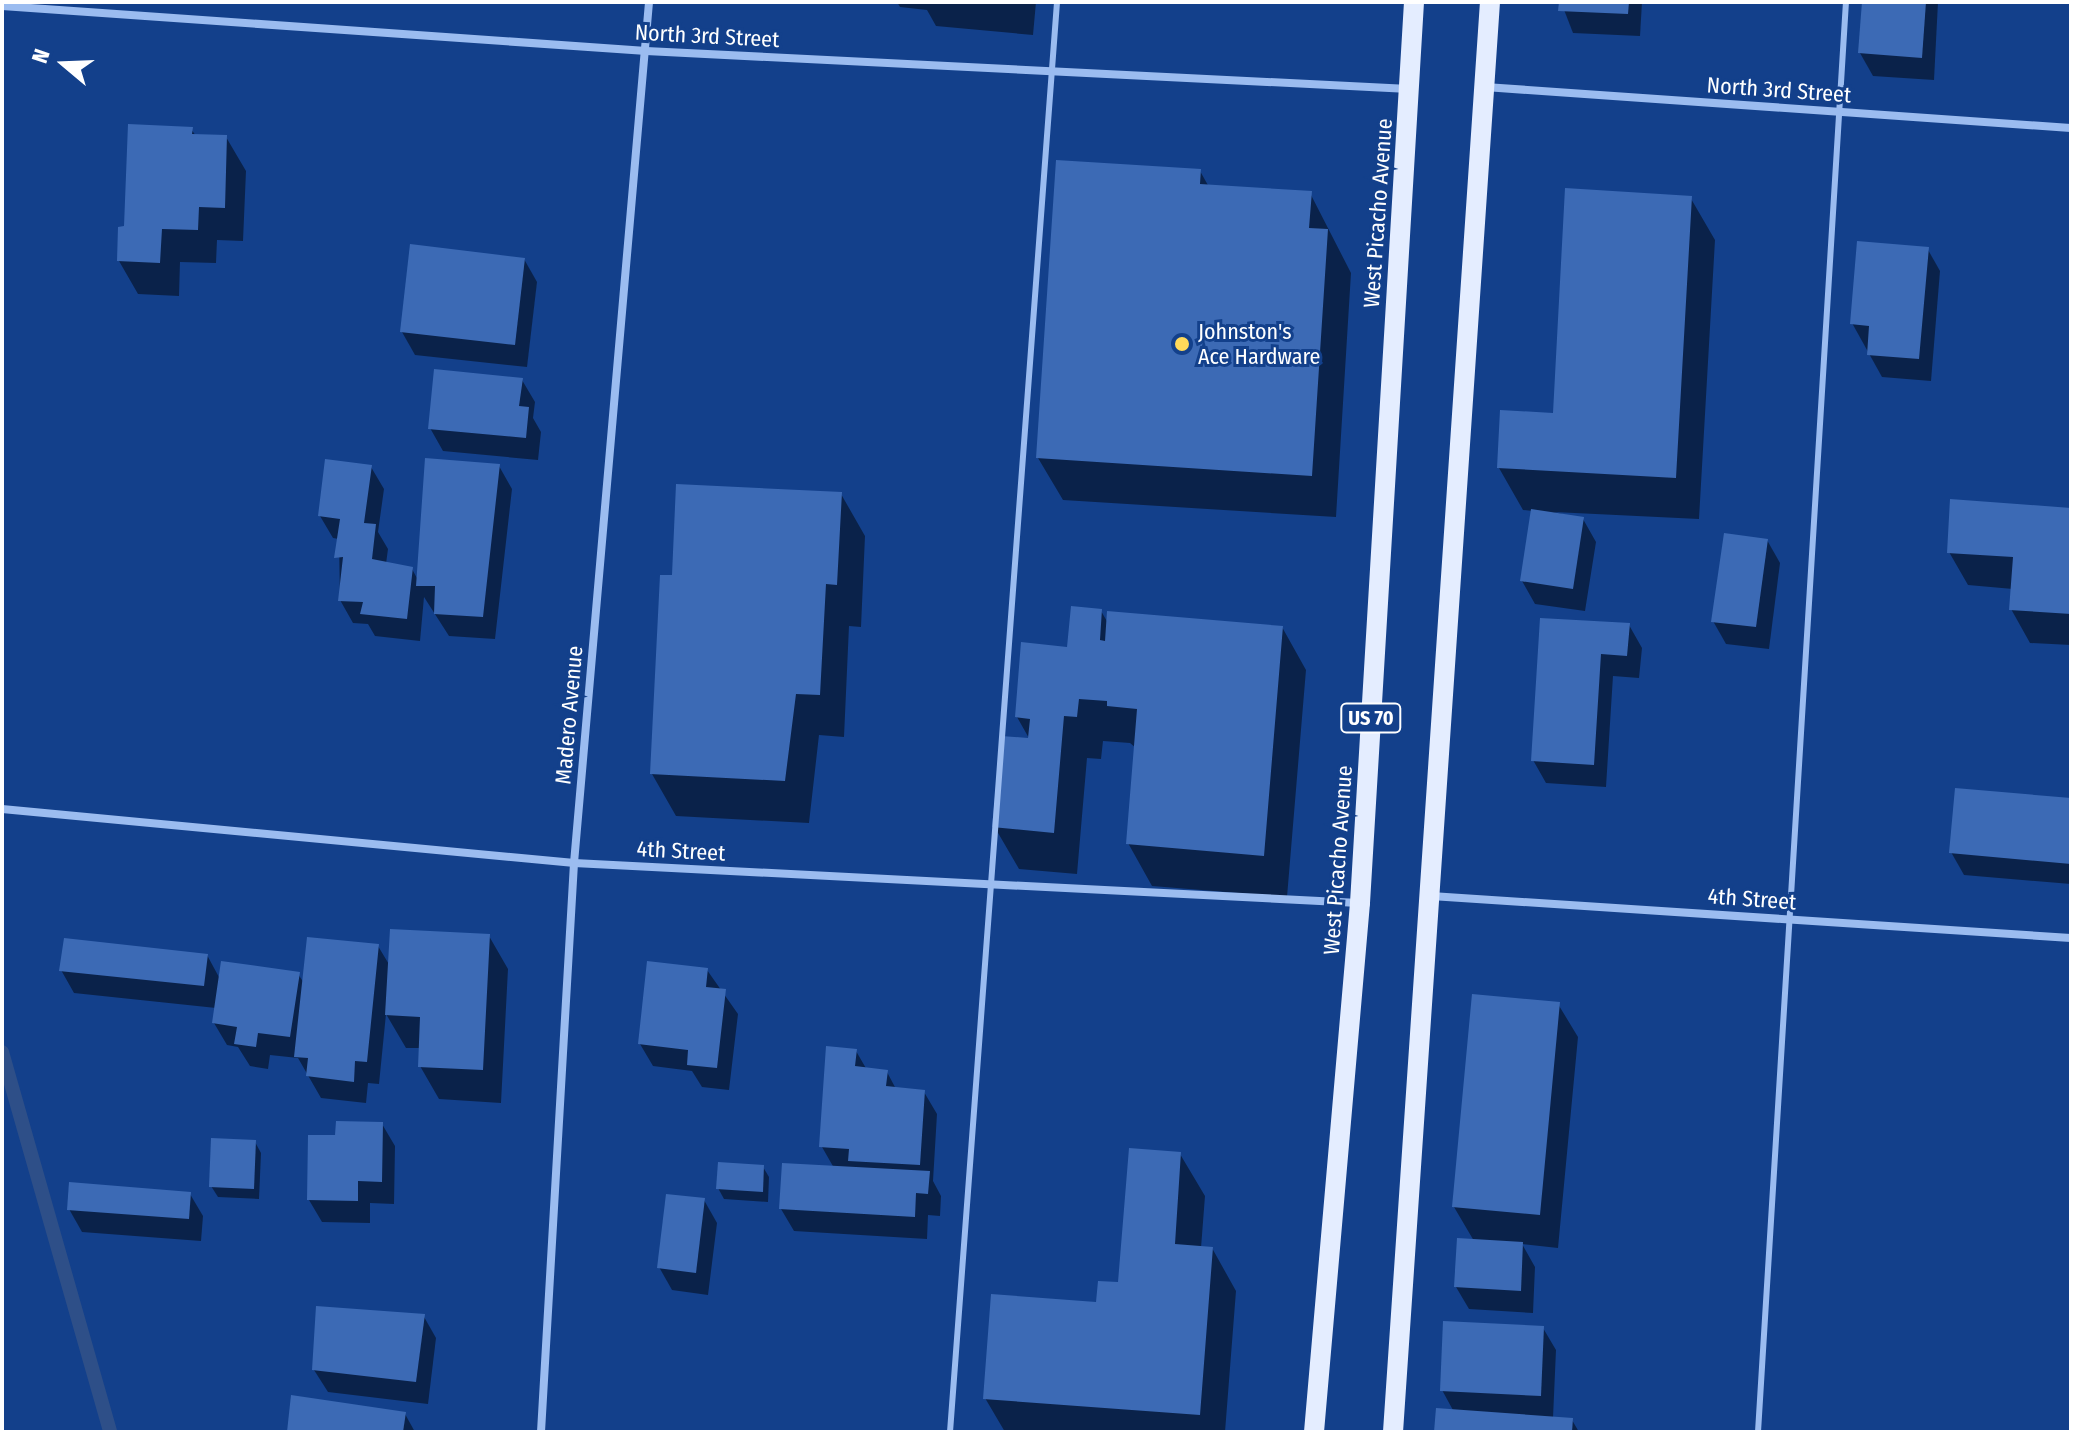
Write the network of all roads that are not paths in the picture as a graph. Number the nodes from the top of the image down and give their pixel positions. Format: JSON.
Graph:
{"nodes":[{"id":1,"x":649,"y":2,"type":"edge"},
{"id":2,"x":1057,"y":2,"type":"edge"},
{"id":3,"x":1414,"y":2,"type":"edge"},
{"id":4,"x":1490,"y":2,"type":"edge"},
{"id":5,"x":1846,"y":2,"type":"edge"},
{"id":6,"x":2,"y":6,"type":"edge"},
{"id":7,"x":646,"y":51,"type":"junction"},
{"id":8,"x":1053,"y":71,"type":"junction"},
{"id":9,"x":1485,"y":87,"type":"junction"},
{"id":10,"x":1410,"y":89,"type":"junction"},
{"id":11,"x":1838,"y":112,"type":"junction"},
{"id":12,"x":2071,"y":128,"type":"edge"},
{"id":13,"x":2,"y":809,"type":"edge"},
{"id":14,"x":574,"y":863,"type":"junction"},
{"id":15,"x":987,"y":884,"type":"junction"},
{"id":16,"x":1431,"y":896,"type":"junction"},
{"id":17,"x":1360,"y":903,"type":"junction"},
{"id":18,"x":1789,"y":919,"type":"junction"},
{"id":19,"x":2071,"y":938,"type":"edge"},
{"id":20,"x":541,"y":1432,"type":"edge"},
{"id":21,"x":950,"y":1432,"type":"edge"},
{"id":22,"x":1314,"y":1432,"type":"edge"},
{"id":23,"x":1393,"y":1432,"type":"edge"},
{"id":24,"x":1758,"y":1432,"type":"edge"}],
"edges":[{"from":1,"to":7,"type":"street","name":"Madero Avenue"},
{"from":2,"to":8,"type":"lane"},
{"from":3,"to":10,"type":"main road","name":"West Picacho Avenue","number":"US 70"},
{"from":4,"to":9,"type":"main road"},
{"from":5,"to":11,"type":"lane"},
{"from":6,"to":7,"type":"street","name":"North 3rd Street"},
{"from":7,"to":8,"type":"street","name":"North 3rd Street"},
{"from":7,"to":14,"type":"street","name":"Madero Avenue"},
{"from":8,"to":10,"type":"street","name":"North 3rd Street"},
{"from":8,"to":15,"type":"lane"},
{"from":9,"to":11,"type":"street","name":"North 3rd Street"},
{"from":9,"to":16,"type":"main road"},
{"from":10,"to":17,"type":"main road","name":"West Picacho Avenue","number":"US 70"},
{"from":11,"to":12,"type":"street","name":"North 3rd Street"},
{"from":11,"to":18,"type":"lane"},
{"from":13,"to":14,"type":"street","name":"4th Street"},
{"from":14,"to":15,"type":"street","name":"4th Street"},
{"from":14,"to":20,"type":"street","name":"Madero Avenue"},
{"from":15,"to":17,"type":"street","name":"4th Street"},
{"from":15,"to":21,"type":"lane"},
{"from":16,"to":18,"type":"street","name":"4th Street"},
{"from":16,"to":23,"type":"main road"},
{"from":17,"to":22,"type":"main road","name":"West Picacho Avenue","number":"US 70"},
{"from":18,"to":19,"type":"street","name":"4th Street"},
{"from":18,"to":24,"type":"lane"}]}
